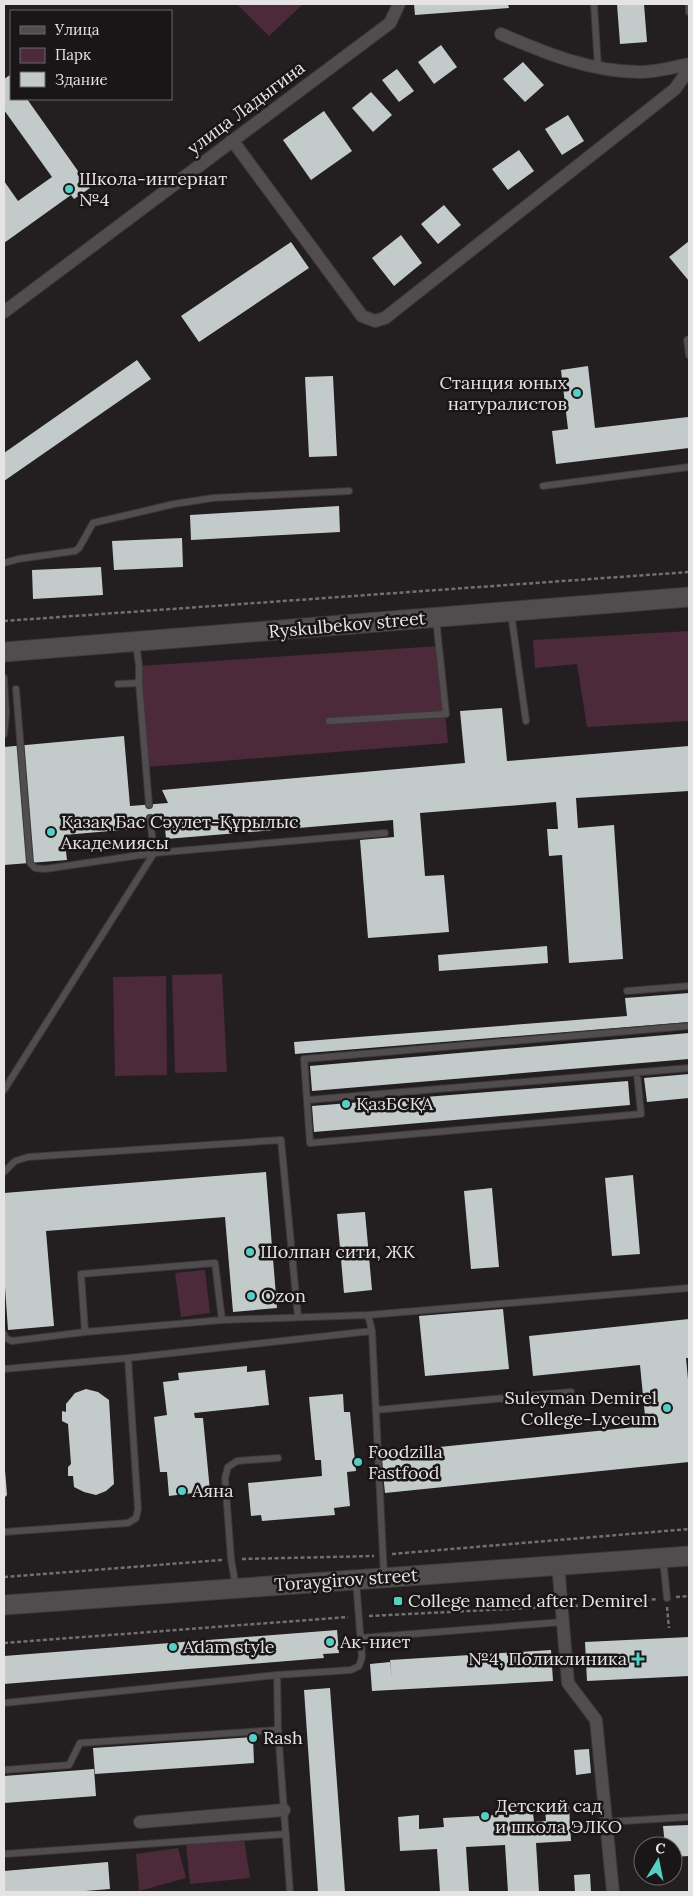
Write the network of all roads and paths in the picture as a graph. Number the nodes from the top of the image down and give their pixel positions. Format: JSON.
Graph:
{"nodes":[{"id":1,"x":399,"y":4,"type":"edge"},
{"id":2,"x":594,"y":4,"type":"edge"},
{"id":3,"x":689,"y":4,"type":"edge"},
{"id":4,"x":689,"y":12,"type":"edge"},
{"id":5,"x":501,"y":34,"type":"dead end"},
{"id":6,"x":689,"y":64,"type":"edge"},
{"id":7,"x":598,"y":67,"type":"junction"},
{"id":8,"x":689,"y":69,"type":"edge"},
{"id":9,"x":232,"y":140,"type":"junction"},
{"id":10,"x":4,"y":312,"type":"edge"},
{"id":11,"x":689,"y":339,"type":"edge"},
{"id":12,"x":689,"y":355,"type":"edge"},
{"id":13,"x":689,"y":467,"type":"edge"},
{"id":14,"x":543,"y":486,"type":"dead end"},
{"id":15,"x":349,"y":491,"type":"dead end"},
{"id":16,"x":4,"y":563,"type":"edge"},
{"id":17,"x":689,"y":572,"type":"edge"},
{"id":18,"x":689,"y":597,"type":"edge"},
{"id":19,"x":511,"y":612,"type":"junction"},
{"id":20,"x":436,"y":618,"type":"junction"},
{"id":21,"x":4,"y":621,"type":"edge"},
{"id":22,"x":136,"y":642,"type":"junction"},
{"id":23,"x":4,"y":652,"type":"edge"},
{"id":24,"x":4,"y":678,"type":"edge"},
{"id":25,"x":139,"y":683,"type":"junction"},
{"id":26,"x":118,"y":684,"type":"dead end"},
{"id":27,"x":16,"y":689,"type":"dead end"},
{"id":28,"x":5,"y":713,"type":"edge"},
{"id":29,"x":329,"y":721,"type":"dead end"},
{"id":30,"x":526,"y":721,"type":"dead end"},
{"id":31,"x":4,"y":734,"type":"edge"},
{"id":32,"x":149,"y":805,"type":"dead end"},
{"id":33,"x":150,"y":818,"type":"dead end"},
{"id":34,"x":386,"y":833,"type":"dead end"},
{"id":35,"x":154,"y":853,"type":"junction"},
{"id":36,"x":689,"y":986,"type":"edge"},
{"id":37,"x":627,"y":991,"type":"dead end"},
{"id":38,"x":689,"y":1026,"type":"edge"},
{"id":39,"x":689,"y":1068,"type":"edge"},
{"id":40,"x":637,"y":1073,"type":"junction"},
{"id":41,"x":4,"y":1090,"type":"edge"},
{"id":42,"x":307,"y":1100,"type":"junction"},
{"id":43,"x":4,"y":1172,"type":"edge"},
{"id":44,"x":689,"y":1288,"type":"edge"},
{"id":45,"x":368,"y":1316,"type":"junction"},
{"id":46,"x":298,"y":1317,"type":"junction"},
{"id":47,"x":222,"y":1320,"type":"junction"},
{"id":48,"x":372,"y":1331,"type":"junction"},
{"id":49,"x":85,"y":1332,"type":"junction"},
{"id":50,"x":4,"y":1334,"type":"edge"},
{"id":51,"x":128,"y":1358,"type":"junction"},
{"id":52,"x":4,"y":1369,"type":"edge"},
{"id":53,"x":572,"y":1392,"type":"dead end"},
{"id":54,"x":376,"y":1410,"type":"junction"},
{"id":55,"x":278,"y":1458,"type":"dead end"},
{"id":56,"x":689,"y":1529,"type":"edge"},
{"id":57,"x":4,"y":1532,"type":"edge"},
{"id":58,"x":383,"y":1555,"type":"junction"},
{"id":59,"x":689,"y":1556,"type":"edge"},
{"id":60,"x":663,"y":1558,"type":"junction"},
{"id":61,"x":231,"y":1559,"type":"junction"},
{"id":62,"x":558,"y":1564,"type":"junction"},
{"id":63,"x":4,"y":1577,"type":"edge"},
{"id":64,"x":384,"y":1577,"type":"junction"},
{"id":65,"x":356,"y":1580,"type":"junction"},
{"id":66,"x":236,"y":1589,"type":"junction"},
{"id":67,"x":689,"y":1596,"type":"edge"},
{"id":68,"x":667,"y":1598,"type":"junction"},
{"id":69,"x":4,"y":1605,"type":"edge"},
{"id":70,"x":562,"y":1606,"type":"junction"},
{"id":71,"x":359,"y":1616,"type":"junction"},
{"id":72,"x":564,"y":1622,"type":"junction"},
{"id":73,"x":669,"y":1628,"type":"dead end"},
{"id":74,"x":360,"y":1638,"type":"junction"},
{"id":75,"x":4,"y":1643,"type":"edge"},
{"id":76,"x":277,"y":1675,"type":"junction"},
{"id":77,"x":4,"y":1702,"type":"edge"},
{"id":78,"x":278,"y":1730,"type":"junction"},
{"id":79,"x":4,"y":1770,"type":"edge"},
{"id":80,"x":284,"y":1810,"type":"junction"},
{"id":81,"x":689,"y":1817,"type":"edge"},
{"id":82,"x":140,"y":1822,"type":"dead end"},
{"id":83,"x":606,"y":1822,"type":"junction"},
{"id":84,"x":286,"y":1834,"type":"junction"},
{"id":85,"x":4,"y":1854,"type":"edge"},
{"id":86,"x":290,"y":1892,"type":"edge"},
{"id":87,"x":613,"y":1892,"type":"edge"}],
"edges":[{"from":1,"to":9,"type":"street","name":"улица Ладыгина"},
{"from":2,"to":7,"type":"lane"},
{"from":3,"to":4,"type":"lane"},
{"from":5,"to":7,"type":"street"},
{"from":6,"to":7,"type":"street"},
{"from":8,"to":9,"type":"street"},
{"from":9,"to":10,"type":"street","name":"улица Ладыгина"},
{"from":11,"to":12,"type":"lane"},
{"from":13,"to":14,"type":"lane"},
{"from":15,"to":16,"type":"lane"},
{"from":17,"to":21,"type":"path"},
{"from":18,"to":19,"type":"street","name":"Ryskulbekov street"},
{"from":19,"to":20,"type":"street","name":"Ryskulbekov street"},
{"from":19,"to":30,"type":"lane"},
{"from":20,"to":22,"type":"street","name":"Ryskulbekov street"},
{"from":20,"to":29,"type":"lane"},
{"from":22,"to":23,"type":"street","name":"Ryskulbekov street"},
{"from":22,"to":25,"type":"lane"},
{"from":24,"to":28,"type":"lane"},
{"from":25,"to":26,"type":"lane"},
{"from":25,"to":32,"type":"lane"},
{"from":27,"to":35,"type":"lane"},
{"from":28,"to":31,"type":"lane"},
{"from":33,"to":35,"type":"lane"},
{"from":34,"to":35,"type":"lane"},
{"from":35,"to":41,"type":"lane"},
{"from":36,"to":37,"type":"lane"},
{"from":38,"to":42,"type":"lane"},
{"from":39,"to":40,"type":"lane"},
{"from":40,"to":42,"type":"lane"},
{"from":40,"to":42,"type":"lane"},
{"from":43,"to":46,"type":"lane"},
{"from":44,"to":45,"type":"lane"},
{"from":45,"to":46,"type":"lane"},
{"from":45,"to":48,"type":"lane"},
{"from":46,"to":47,"type":"lane"},
{"from":47,"to":49,"type":"lane"},
{"from":47,"to":49,"type":"lane"},
{"from":48,"to":51,"type":"lane"},
{"from":48,"to":54,"type":"lane"},
{"from":49,"to":50,"type":"lane"},
{"from":51,"to":52,"type":"lane"},
{"from":51,"to":57,"type":"lane"},
{"from":53,"to":54,"type":"lane"},
{"from":54,"to":58,"type":"lane"},
{"from":55,"to":61,"type":"lane"},
{"from":56,"to":58,"type":"path"},
{"from":58,"to":61,"type":"path"},
{"from":58,"to":64,"type":"lane"},
{"from":59,"to":60,"type":"street","name":"Toraygirov street"},
{"from":60,"to":62,"type":"street","name":"Toraygirov street"},
{"from":60,"to":68,"type":"lane"},
{"from":61,"to":63,"type":"path"},
{"from":61,"to":66,"type":"lane"},
{"from":62,"to":64,"type":"street","name":"Toraygirov street"},
{"from":62,"to":70,"type":"street"},
{"from":64,"to":65,"type":"street","name":"Toraygirov street"},
{"from":65,"to":66,"type":"street","name":"Toraygirov street"},
{"from":65,"to":71,"type":"lane"},
{"from":66,"to":69,"type":"street","name":"Toraygirov street"},
{"from":67,"to":68,"type":"path"},
{"from":68,"to":70,"type":"path"},
{"from":68,"to":73,"type":"path"},
{"from":70,"to":71,"type":"path"},
{"from":70,"to":72,"type":"street"},
{"from":71,"to":74,"type":"lane"},
{"from":71,"to":75,"type":"path"},
{"from":72,"to":74,"type":"lane"},
{"from":72,"to":83,"type":"street"},
{"from":74,"to":76,"type":"lane"},
{"from":76,"to":77,"type":"lane"},
{"from":76,"to":78,"type":"lane"},
{"from":78,"to":79,"type":"lane"},
{"from":78,"to":80,"type":"lane"},
{"from":80,"to":82,"type":"street"},
{"from":80,"to":84,"type":"lane"},
{"from":81,"to":83,"type":"lane"},
{"from":83,"to":87,"type":"street"},
{"from":84,"to":85,"type":"lane"},
{"from":84,"to":86,"type":"lane"}]}
